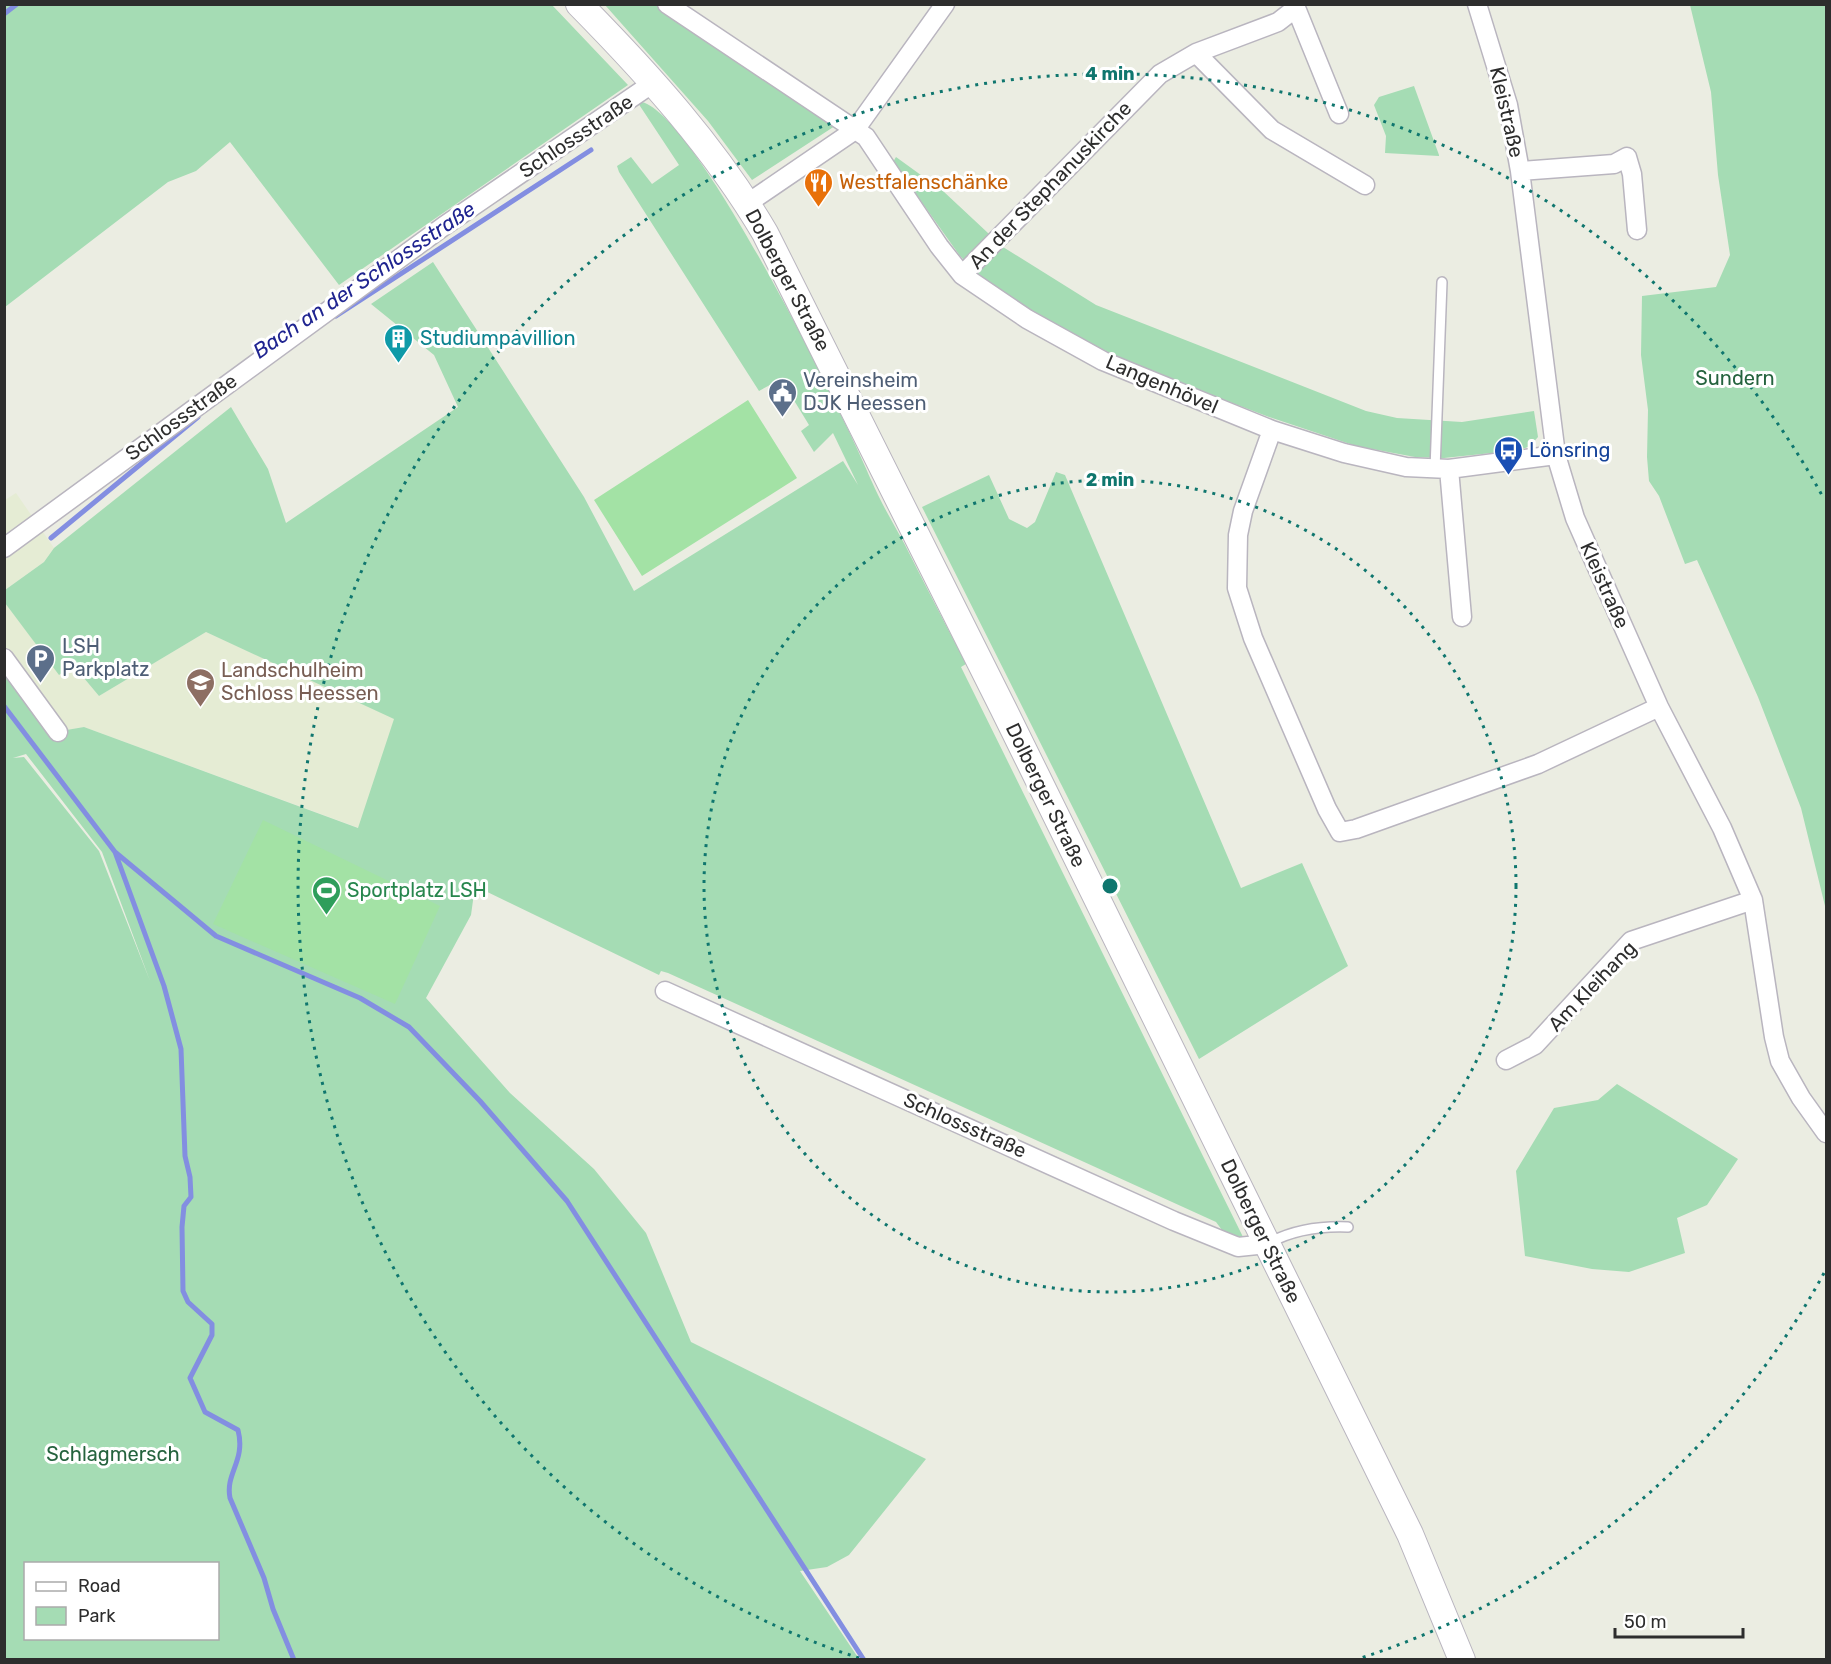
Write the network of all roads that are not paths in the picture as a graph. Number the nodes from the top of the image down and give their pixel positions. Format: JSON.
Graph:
{"nodes":[{"id":1,"x":579,"y":4,"type":"edge"},
{"id":2,"x":667,"y":4,"type":"edge"},
{"id":3,"x":945,"y":4,"type":"edge"},
{"id":4,"x":1477,"y":4,"type":"edge"},
{"id":5,"x":1196,"y":53,"type":"junction"},
{"id":6,"x":653,"y":83,"type":"junction"},
{"id":7,"x":1339,"y":114,"type":"dead end"},
{"id":8,"x":855,"y":130,"type":"junction"},
{"id":9,"x":1520,"y":171,"type":"junction"},
{"id":10,"x":1365,"y":185,"type":"dead end"},
{"id":11,"x":747,"y":203,"type":"junction"},
{"id":12,"x":1637,"y":230,"type":"dead end"},
{"id":13,"x":962,"y":275,"type":"junction"},
{"id":14,"x":1442,"y":282,"type":"dead end"},
{"id":15,"x":1272,"y":430,"type":"junction"},
{"id":16,"x":1556,"y":455,"type":"junction"},
{"id":17,"x":1442,"y":469,"type":"junction"},
{"id":18,"x":4,"y":548,"type":"edge"},
{"id":19,"x":1462,"y":617,"type":"dead end"},
{"id":20,"x":4,"y":658,"type":"edge"},
{"id":21,"x":1659,"y":707,"type":"junction"},
{"id":22,"x":58,"y":732,"type":"dead end"},
{"id":23,"x":1753,"y":900,"type":"junction"},
{"id":24,"x":665,"y":991,"type":"dead end"},
{"id":25,"x":1506,"y":1060,"type":"dead end"},
{"id":26,"x":1827,"y":1133,"type":"edge"},
{"id":27,"x":1348,"y":1227,"type":"dead end"},
{"id":28,"x":1267,"y":1244,"type":"junction"},
{"id":29,"x":1462,"y":1659,"type":"edge"}],
"edges":[{"from":1,"to":6,"type":"main road","name":"Dolberger Straße"},
{"from":2,"to":8,"type":"street","name":"Langenhövel"},
{"from":3,"to":8,"type":"street"},
{"from":4,"to":9,"type":"street","name":"Kleistraße"},
{"from":5,"to":7,"type":"street","name":"An der Stephanuskirche"},
{"from":5,"to":10,"type":"street"},
{"from":5,"to":13,"type":"street","name":"An der Stephanuskirche"},
{"from":6,"to":11,"type":"main road","name":"Dolberger Straße"},
{"from":6,"to":18,"type":"street","name":"Schlossstraße"},
{"from":8,"to":11,"type":"street"},
{"from":8,"to":13,"type":"street","name":"Langenhövel"},
{"from":9,"to":12,"type":"street"},
{"from":9,"to":16,"type":"street","name":"Kleistraße"},
{"from":11,"to":28,"type":"main road","name":"Dolberger Straße"},
{"from":13,"to":15,"type":"street","name":"Langenhövel"},
{"from":14,"to":17,"type":"lane"},
{"from":15,"to":17,"type":"street","name":"Langenhövel"},
{"from":15,"to":21,"type":"street"},
{"from":16,"to":17,"type":"street","name":"Langenhövel"},
{"from":16,"to":21,"type":"street","name":"Kleistraße"},
{"from":17,"to":19,"type":"street"},
{"from":20,"to":22,"type":"street"},
{"from":21,"to":23,"type":"street","name":"Kleistraße"},
{"from":23,"to":25,"type":"street","name":"Am Kleihang"},
{"from":23,"to":26,"type":"street","name":"Kleistraße"},
{"from":24,"to":28,"type":"street","name":"Schlossstraße"},
{"from":27,"to":28,"type":"lane"},
{"from":28,"to":29,"type":"main road","name":"Dolberger Straße"}]}
